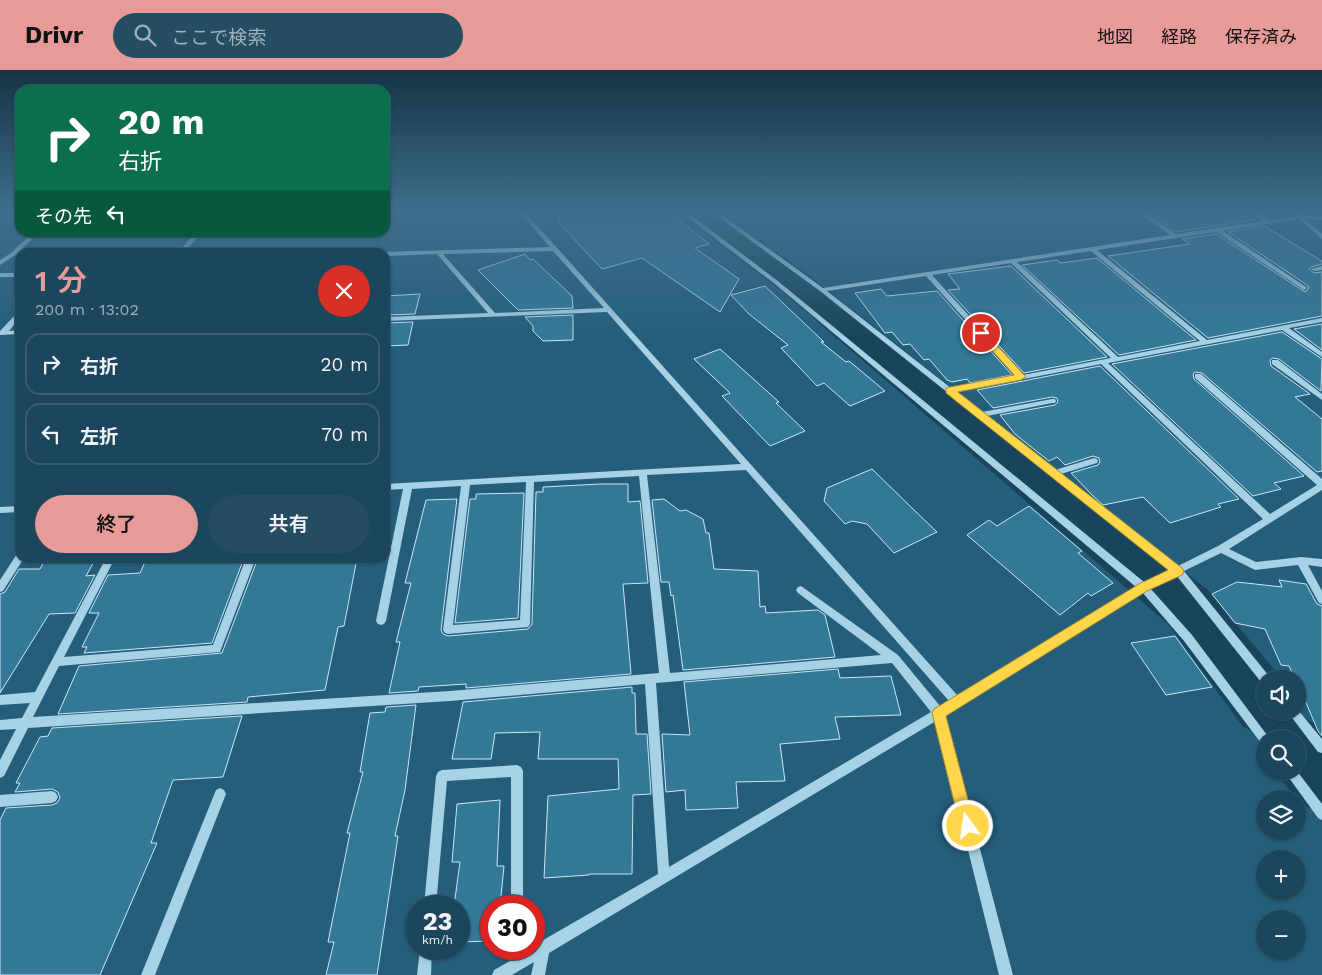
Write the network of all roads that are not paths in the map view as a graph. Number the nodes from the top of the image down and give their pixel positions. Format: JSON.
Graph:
{"nodes":[{"id":1,"x":14,"y":253,"type":"edge"},
{"id":2,"x":426,"y":253,"type":"edge"},
{"id":3,"x":439,"y":253,"type":"edge"},
{"id":4,"x":559,"y":253,"type":"edge"},
{"id":5,"x":737,"y":253,"type":"edge"},
{"id":6,"x":772,"y":253,"type":"edge"},
{"id":7,"x":1064,"y":253,"type":"edge"},
{"id":8,"x":1097,"y":253,"type":"edge"},
{"id":9,"x":1252,"y":253,"type":"edge"},
{"id":10,"x":390,"y":254,"type":"edge"},
{"id":11,"x":1012,"y":261,"type":"junction"},
{"id":12,"x":0,"y":263,"type":"edge"},
{"id":13,"x":1322,"y":268,"type":"edge"},
{"id":14,"x":1314,"y":269,"type":"dead end"},
{"id":15,"x":928,"y":274,"type":"junction"},
{"id":16,"x":0,"y":275,"type":"edge"},
{"id":17,"x":15,"y":275,"type":"edge"},
{"id":18,"x":1304,"y":288,"type":"dead end"},
{"id":19,"x":822,"y":290,"type":"junction"},
{"id":20,"x":610,"y":310,"type":"junction"},
{"id":21,"x":493,"y":315,"type":"junction"},
{"id":22,"x":15,"y":319,"type":"edge"},
{"id":23,"x":390,"y":319,"type":"edge"},
{"id":24,"x":1322,"y":320,"type":"edge"},
{"id":25,"x":1284,"y":328,"type":"junction"},
{"id":26,"x":15,"y":332,"type":"edge"},
{"id":27,"x":2,"y":333,"type":"edge"},
{"id":28,"x":1206,"y":342,"type":"junction"},
{"id":29,"x":1322,"y":355,"type":"edge"},
{"id":30,"x":1116,"y":359,"type":"junction"},
{"id":31,"x":1103,"y":362,"type":"junction"},
{"id":32,"x":1275,"y":362,"type":"dead end"},
{"id":33,"x":1198,"y":376,"type":"dead end"},
{"id":34,"x":1021,"y":377,"type":"junction"},
{"id":35,"x":950,"y":391,"type":"junction"},
{"id":36,"x":1322,"y":398,"type":"edge"},
{"id":37,"x":1052,"y":401,"type":"dead end"},
{"id":38,"x":980,"y":415,"type":"junction"},
{"id":39,"x":1094,"y":461,"type":"dead end"},
{"id":40,"x":747,"y":467,"type":"junction"},
{"id":41,"x":1054,"y":473,"type":"junction"},
{"id":42,"x":643,"y":474,"type":"junction"},
{"id":43,"x":530,"y":480,"type":"junction"},
{"id":44,"x":466,"y":483,"type":"junction"},
{"id":45,"x":1322,"y":485,"type":"edge"},
{"id":46,"x":408,"y":486,"type":"junction"},
{"id":47,"x":390,"y":487,"type":"edge"},
{"id":48,"x":15,"y":509,"type":"edge"},
{"id":49,"x":0,"y":510,"type":"edge"},
{"id":50,"x":1269,"y":519,"type":"junction"},
{"id":51,"x":1221,"y":549,"type":"junction"},
{"id":52,"x":1302,"y":561,"type":"junction"},
{"id":53,"x":16,"y":563,"type":"edge"},
{"id":54,"x":107,"y":563,"type":"edge"},
{"id":55,"x":249,"y":563,"type":"edge"},
{"id":56,"x":1322,"y":563,"type":"edge"},
{"id":57,"x":1178,"y":571,"type":"junction"},
{"id":58,"x":1143,"y":587,"type":"junction"},
{"id":59,"x":0,"y":588,"type":"edge"},
{"id":60,"x":801,"y":590,"type":"dead end"},
{"id":61,"x":1322,"y":600,"type":"edge"},
{"id":62,"x":381,"y":621,"type":"dead end"},
{"id":63,"x":894,"y":658,"type":"junction"},
{"id":64,"x":57,"y":662,"type":"junction"},
{"id":65,"x":1258,"y":670,"type":"edge"},
{"id":66,"x":665,"y":677,"type":"junction"},
{"id":67,"x":650,"y":678,"type":"junction"},
{"id":68,"x":39,"y":697,"type":"junction"},
{"id":69,"x":0,"y":700,"type":"edge"},
{"id":70,"x":957,"y":702,"type":"junction"},
{"id":71,"x":939,"y":713,"type":"junction"},
{"id":72,"x":1299,"y":720,"type":"edge"},
{"id":73,"x":26,"y":723,"type":"junction"},
{"id":74,"x":0,"y":725,"type":"edge"},
{"id":75,"x":1258,"y":730,"type":"edge"},
{"id":76,"x":1322,"y":748,"type":"edge"},
{"id":77,"x":0,"y":772,"type":"edge"},
{"id":78,"x":1297,"y":780,"type":"edge"},
{"id":79,"x":220,"y":794,"type":"dead end"},
{"id":80,"x":52,"y":797,"type":"dead end"},
{"id":81,"x":0,"y":802,"type":"edge"},
{"id":82,"x":1322,"y":814,"type":"edge"},
{"id":83,"x":664,"y":876,"type":"junction"},
{"id":84,"x":431,"y":895,"type":"edge"},
{"id":85,"x":517,"y":895,"type":"edge"},
{"id":86,"x":545,"y":947,"type":"edge"},
{"id":87,"x":425,"y":960,"type":"edge"},
{"id":88,"x":517,"y":960,"type":"edge"},
{"id":89,"x":524,"y":960,"type":"edge"},
{"id":90,"x":541,"y":960,"type":"edge"},
{"id":91,"x":517,"y":964,"type":"junction"},
{"id":92,"x":148,"y":975,"type":"edge"},
{"id":93,"x":424,"y":975,"type":"edge"},
{"id":94,"x":499,"y":975,"type":"edge"},
{"id":95,"x":538,"y":975,"type":"edge"},
{"id":96,"x":1006,"y":975,"type":"edge"}],
"edges":[{"from":1,"to":12,"type":"street"},
{"from":2,"to":10,"type":"street"},
{"from":3,"to":21,"type":"street"},
{"from":4,"to":20,"type":"street"},
{"from":5,"to":58,"type":"street"},
{"from":6,"to":19,"type":"street"},
{"from":7,"to":11,"type":"street"},
{"from":8,"to":28,"type":"street"},
{"from":9,"to":18,"type":"street"},
{"from":11,"to":15,"type":"street"},
{"from":11,"to":30,"type":"street"},
{"from":13,"to":14,"type":"street"},
{"from":15,"to":19,"type":"street"},
{"from":15,"to":34,"type":"street"},
{"from":16,"to":17,"type":"street"},
{"from":19,"to":35,"type":"street"},
{"from":20,"to":21,"type":"street"},
{"from":20,"to":40,"type":"street"},
{"from":21,"to":23,"type":"street"},
{"from":22,"to":27,"type":"street"},
{"from":24,"to":25,"type":"street"},
{"from":25,"to":28,"type":"street"},
{"from":25,"to":29,"type":"street"},
{"from":26,"to":27,"type":"street"},
{"from":28,"to":30,"type":"street"},
{"from":30,"to":31,"type":"street"},
{"from":31,"to":34,"type":"street"},
{"from":31,"to":50,"type":"street"},
{"from":32,"to":36,"type":"street"},
{"from":33,"to":45,"type":"street"},
{"from":34,"to":35,"type":"street"},
{"from":35,"to":38,"type":"street"},
{"from":37,"to":38,"type":"street"},
{"from":38,"to":41,"type":"street"},
{"from":39,"to":41,"type":"street"},
{"from":40,"to":42,"type":"street"},
{"from":40,"to":70,"type":"street"},
{"from":41,"to":57,"type":"street"},
{"from":42,"to":43,"type":"street"},
{"from":42,"to":66,"type":"street"},
{"from":43,"to":44,"type":"street"},
{"from":43,"to":44,"type":"street"},
{"from":44,"to":46,"type":"street"},
{"from":45,"to":50,"type":"street"},
{"from":46,"to":47,"type":"street"},
{"from":46,"to":62,"type":"street"},
{"from":48,"to":49,"type":"street"},
{"from":50,"to":51,"type":"street"},
{"from":51,"to":52,"type":"street"},
{"from":51,"to":57,"type":"street"},
{"from":52,"to":56,"type":"street"},
{"from":52,"to":61,"type":"street"},
{"from":53,"to":59,"type":"street"},
{"from":54,"to":64,"type":"street"},
{"from":55,"to":64,"type":"street"},
{"from":57,"to":58,"type":"street"},
{"from":57,"to":65,"type":"street"},
{"from":58,"to":70,"type":"street"},
{"from":58,"to":75,"type":"street"},
{"from":60,"to":63,"type":"street"},
{"from":63,"to":66,"type":"street"},
{"from":63,"to":71,"type":"street"},
{"from":64,"to":68,"type":"street"},
{"from":66,"to":67,"type":"street"},
{"from":67,"to":73,"type":"street"},
{"from":67,"to":83,"type":"street"},
{"from":68,"to":69,"type":"street"},
{"from":68,"to":73,"type":"street"},
{"from":70,"to":71,"type":"street"},
{"from":71,"to":83,"type":"street"},
{"from":71,"to":96,"type":"street"},
{"from":72,"to":76,"type":"street"},
{"from":73,"to":74,"type":"street"},
{"from":73,"to":77,"type":"street"},
{"from":78,"to":82,"type":"street"},
{"from":79,"to":92,"type":"street"},
{"from":80,"to":81,"type":"street"},
{"from":83,"to":86,"type":"street"},
{"from":84,"to":85,"type":"street"},
{"from":87,"to":93,"type":"street"},
{"from":88,"to":91,"type":"street"},
{"from":89,"to":91,"type":"street"},
{"from":90,"to":95,"type":"street"},
{"from":91,"to":94,"type":"street"}]}
